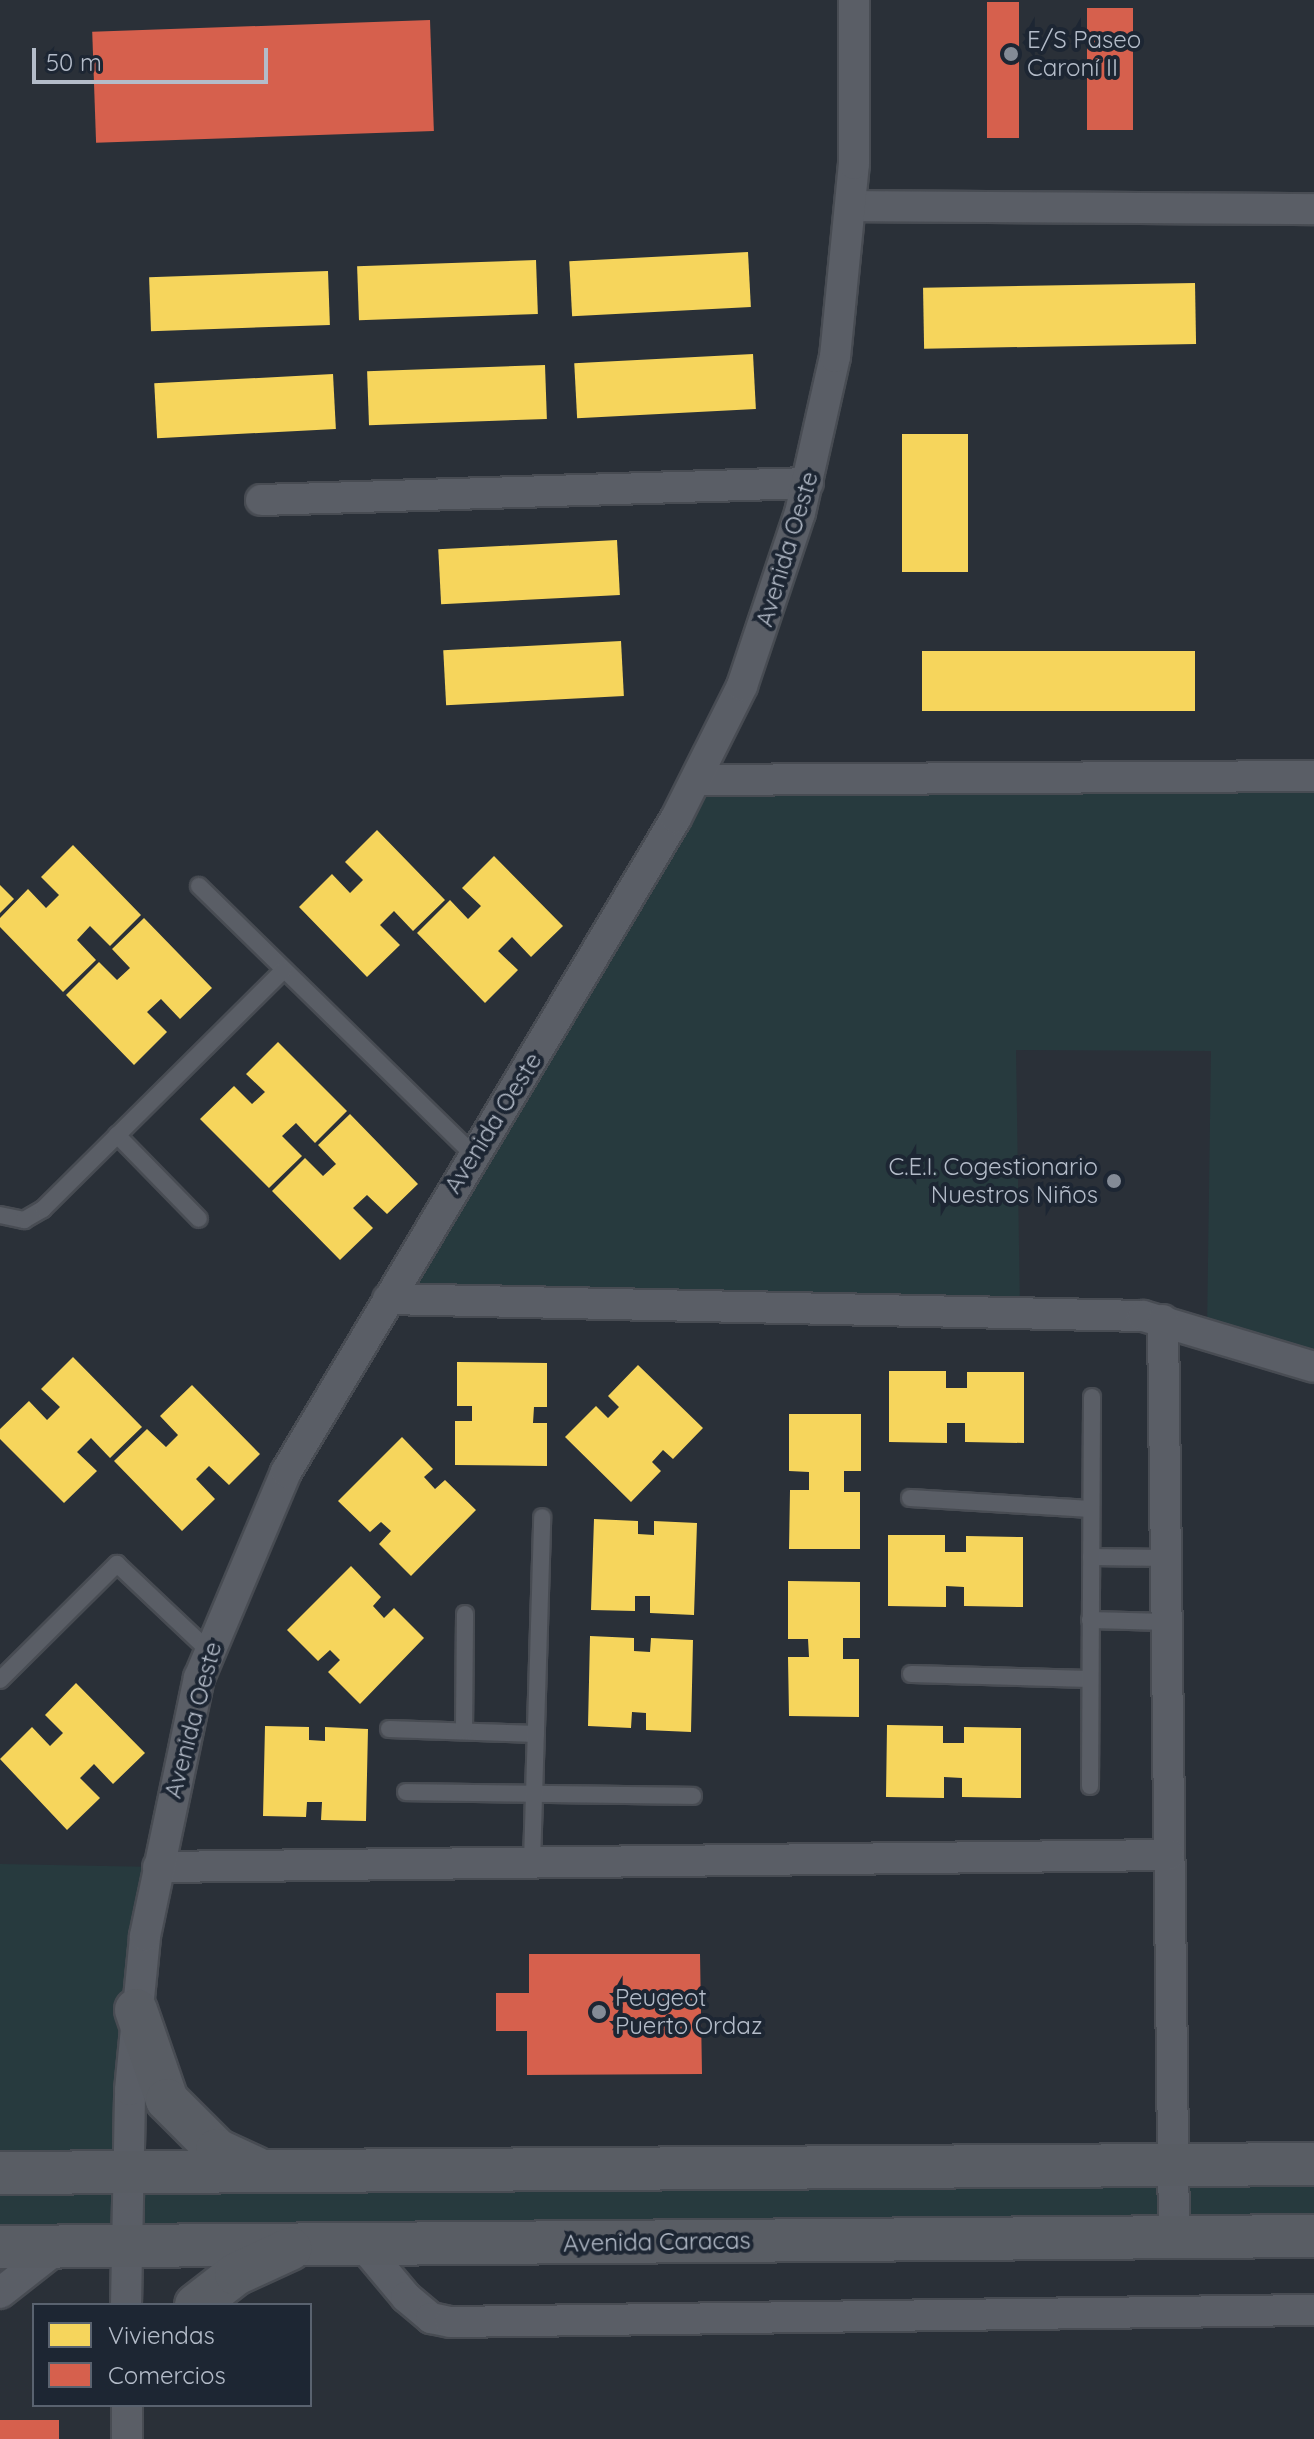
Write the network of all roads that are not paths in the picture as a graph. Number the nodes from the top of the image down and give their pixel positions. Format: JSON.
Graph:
{"nodes":[{"id":1,"x":854,"y":0,"type":"edge"},
{"id":2,"x":851,"y":206,"type":"junction"},
{"id":3,"x":1314,"y":209,"type":"edge"},
{"id":4,"x":808,"y":483,"type":"junction"},
{"id":5,"x":261,"y":500,"type":"dead end"},
{"id":6,"x":1314,"y":776,"type":"edge"},
{"id":7,"x":696,"y":780,"type":"junction"},
{"id":8,"x":199,"y":886,"type":"dead end"},
{"id":9,"x":284,"y":970,"type":"junction"},
{"id":10,"x":117,"y":1135,"type":"junction"},
{"id":11,"x":474,"y":1155,"type":"junction"},
{"id":12,"x":0,"y":1215,"type":"edge"},
{"id":13,"x":199,"y":1219,"type":"dead end"},
{"id":14,"x":388,"y":1299,"type":"junction"},
{"id":15,"x":1163,"y":1320,"type":"junction"},
{"id":16,"x":1314,"y":1367,"type":"edge"},
{"id":17,"x":1092,"y":1397,"type":"dead end"},
{"id":18,"x":910,"y":1498,"type":"dead end"},
{"id":19,"x":1091,"y":1509,"type":"junction"},
{"id":20,"x":542,"y":1517,"type":"dead end"},
{"id":21,"x":1091,"y":1557,"type":"junction"},
{"id":22,"x":1166,"y":1558,"type":"junction"},
{"id":23,"x":465,"y":1614,"type":"dead end"},
{"id":24,"x":1090,"y":1620,"type":"junction"},
{"id":25,"x":1167,"y":1622,"type":"junction"},
{"id":26,"x":209,"y":1651,"type":"junction"},
{"id":27,"x":911,"y":1674,"type":"dead end"},
{"id":28,"x":1090,"y":1679,"type":"junction"},
{"id":29,"x":0,"y":1680,"type":"edge"},
{"id":30,"x":389,"y":1729,"type":"dead end"},
{"id":31,"x":464,"y":1731,"type":"junction"},
{"id":32,"x":536,"y":1734,"type":"junction"},
{"id":33,"x":1090,"y":1786,"type":"dead end"},
{"id":34,"x":406,"y":1792,"type":"dead end"},
{"id":35,"x":535,"y":1794,"type":"junction"},
{"id":36,"x":693,"y":1796,"type":"dead end"},
{"id":37,"x":1169,"y":1855,"type":"junction"},
{"id":38,"x":532,"y":1863,"type":"junction"},
{"id":39,"x":158,"y":1867,"type":"junction"},
{"id":40,"x":136,"y":2010,"type":"junction"},
{"id":41,"x":1314,"y":2164,"type":"edge"},
{"id":42,"x":1172,"y":2165,"type":"junction"},
{"id":43,"x":265,"y":2171,"type":"junction"},
{"id":44,"x":0,"y":2173,"type":"edge"},
{"id":45,"x":127,"y":2173,"type":"junction"},
{"id":46,"x":1174,"y":2236,"type":"junction"},
{"id":47,"x":1314,"y":2236,"type":"edge"},
{"id":48,"x":308,"y":2241,"type":"junction"},
{"id":49,"x":360,"y":2242,"type":"junction"},
{"id":50,"x":60,"y":2246,"type":"junction"},
{"id":51,"x":126,"y":2246,"type":"junction"},
{"id":52,"x":0,"y":2247,"type":"edge"},
{"id":53,"x":0,"y":2293,"type":"edge"},
{"id":54,"x":126,"y":2303,"type":"edge"},
{"id":55,"x":199,"y":2303,"type":"edge"},
{"id":56,"x":1314,"y":2310,"type":"edge"},
{"id":57,"x":127,"y":2407,"type":"edge"},
{"id":58,"x":127,"y":2439,"type":"edge"}],
"edges":[{"from":1,"to":2,"type":"street","name":"Avenida Oeste"},
{"from":2,"to":3,"type":"street"},
{"from":2,"to":4,"type":"street","name":"Avenida Oeste"},
{"from":4,"to":5,"type":"street"},
{"from":4,"to":7,"type":"street","name":"Avenida Oeste"},
{"from":6,"to":7,"type":"street"},
{"from":7,"to":11,"type":"street","name":"Avenida Oeste"},
{"from":8,"to":9,"type":"lane"},
{"from":9,"to":10,"type":"lane"},
{"from":9,"to":11,"type":"lane"},
{"from":10,"to":12,"type":"lane"},
{"from":10,"to":13,"type":"lane"},
{"from":11,"to":14,"type":"street","name":"Avenida Oeste"},
{"from":14,"to":15,"type":"street"},
{"from":14,"to":26,"type":"street","name":"Avenida Oeste"},
{"from":15,"to":16,"type":"street"},
{"from":15,"to":22,"type":"street"},
{"from":17,"to":19,"type":"lane"},
{"from":18,"to":19,"type":"lane"},
{"from":19,"to":21,"type":"lane"},
{"from":20,"to":32,"type":"lane"},
{"from":21,"to":22,"type":"lane"},
{"from":21,"to":24,"type":"lane"},
{"from":22,"to":25,"type":"street"},
{"from":23,"to":31,"type":"lane"},
{"from":24,"to":25,"type":"lane"},
{"from":24,"to":28,"type":"lane"},
{"from":25,"to":37,"type":"street"},
{"from":26,"to":29,"type":"lane"},
{"from":26,"to":39,"type":"street","name":"Avenida Oeste"},
{"from":27,"to":28,"type":"lane"},
{"from":28,"to":33,"type":"lane"},
{"from":30,"to":31,"type":"lane"},
{"from":31,"to":32,"type":"lane"},
{"from":32,"to":35,"type":"lane"},
{"from":34,"to":35,"type":"lane"},
{"from":35,"to":36,"type":"lane"},
{"from":35,"to":38,"type":"lane"},
{"from":37,"to":38,"type":"street"},
{"from":37,"to":42,"type":"street"},
{"from":38,"to":39,"type":"street"},
{"from":39,"to":40,"type":"street","name":"Avenida Oeste"},
{"from":40,"to":43,"type":"street"},
{"from":40,"to":45,"type":"street","name":"Avenida Oeste"},
{"from":41,"to":42,"type":"street"},
{"from":42,"to":43,"type":"street"},
{"from":42,"to":46,"type":"street"},
{"from":43,"to":45,"type":"street"},
{"from":44,"to":45,"type":"street"},
{"from":45,"to":51,"type":"street","name":"Avenida Oeste"},
{"from":46,"to":47,"type":"street","name":"Avenida Caracas"},
{"from":46,"to":49,"type":"street","name":"Avenida Caracas"},
{"from":48,"to":49,"type":"street","name":"Avenida Caracas"},
{"from":48,"to":51,"type":"street","name":"Avenida Caracas"},
{"from":48,"to":55,"type":"street"},
{"from":49,"to":56,"type":"street"},
{"from":50,"to":51,"type":"street","name":"Avenida Caracas"},
{"from":50,"to":52,"type":"street","name":"Avenida Caracas"},
{"from":50,"to":53,"type":"street"},
{"from":51,"to":54,"type":"street","name":"Avenida Oeste"},
{"from":57,"to":58,"type":"street"}]}
